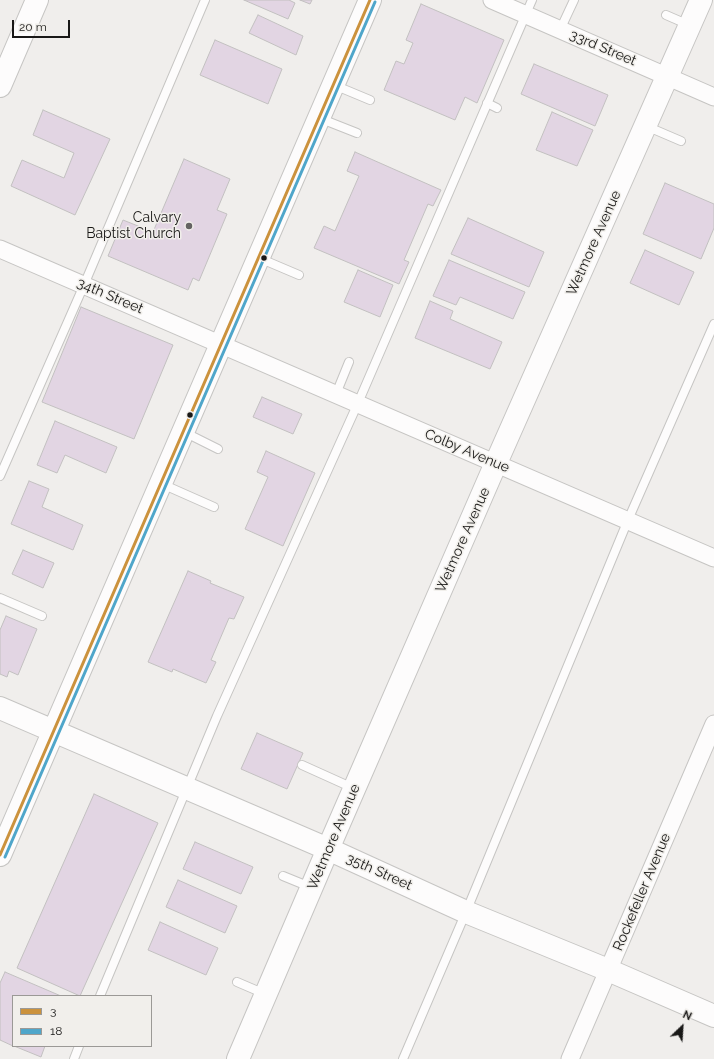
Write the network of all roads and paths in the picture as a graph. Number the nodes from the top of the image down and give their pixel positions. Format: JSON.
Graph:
{"nodes":[{"id":1,"x":37,"y":0,"type":"edge"},
{"id":2,"x":205,"y":0,"type":"edge"},
{"id":3,"x":370,"y":0,"type":"edge"},
{"id":4,"x":492,"y":0,"type":"edge"},
{"id":5,"x":574,"y":0,"type":"edge"},
{"id":6,"x":701,"y":0,"type":"edge"},
{"id":7,"x":529,"y":7,"type":"edge"},
{"id":8,"x":666,"y":15,"type":"dead end"},
{"id":9,"x":690,"y":26,"type":"junction"},
{"id":10,"x":560,"y":30,"type":"junction"},
{"id":11,"x":668,"y":76,"type":"junction"},
{"id":12,"x":333,"y":84,"type":"junction"},
{"id":13,"x":0,"y":86,"type":"edge"},
{"id":14,"x":714,"y":97,"type":"edge"},
{"id":15,"x":370,"y":100,"type":"dead end"},
{"id":16,"x":488,"y":103,"type":"junction"},
{"id":17,"x":498,"y":108,"type":"dead end"},
{"id":18,"x":319,"y":118,"type":"junction"},
{"id":19,"x":646,"y":126,"type":"junction"},
{"id":20,"x":357,"y":133,"type":"dead end"},
{"id":21,"x":681,"y":141,"type":"dead end"},
{"id":22,"x":0,"y":249,"type":"edge"},
{"id":23,"x":258,"y":258,"type":"junction"},
{"id":24,"x":299,"y":275,"type":"dead end"},
{"id":25,"x":84,"y":285,"type":"junction"},
{"id":26,"x":714,"y":324,"type":"edge"},
{"id":27,"x":221,"y":344,"type":"junction"},
{"id":28,"x":349,"y":362,"type":"dead end"},
{"id":29,"x":336,"y":394,"type":"junction"},
{"id":30,"x":358,"y":403,"type":"junction"},
{"id":31,"x":183,"y":431,"type":"junction"},
{"id":32,"x":218,"y":449,"type":"dead end"},
{"id":33,"x":496,"y":464,"type":"junction"},
{"id":34,"x":0,"y":476,"type":"edge"},
{"id":35,"x":160,"y":484,"type":"junction"},
{"id":36,"x":214,"y":507,"type":"dead end"},
{"id":37,"x":628,"y":520,"type":"junction"},
{"id":38,"x":714,"y":558,"type":"edge"},
{"id":39,"x":0,"y":598,"type":"edge"},
{"id":40,"x":42,"y":616,"type":"dead end"},
{"id":41,"x":0,"y":708,"type":"edge"},
{"id":42,"x":714,"y":724,"type":"edge"},
{"id":43,"x":54,"y":731,"type":"junction"},
{"id":44,"x":302,"y":766,"type":"dead end"},
{"id":45,"x":186,"y":788,"type":"junction"},
{"id":46,"x":355,"y":788,"type":"junction"},
{"id":47,"x":328,"y":849,"type":"junction"},
{"id":48,"x":0,"y":855,"type":"edge"},
{"id":49,"x":283,"y":876,"type":"dead end"},
{"id":50,"x":312,"y":888,"type":"junction"},
{"id":51,"x":466,"y":912,"type":"junction"},
{"id":52,"x":608,"y":970,"type":"junction"},
{"id":53,"x":237,"y":982,"type":"dead end"},
{"id":54,"x":266,"y":994,"type":"junction"},
{"id":55,"x":100,"y":995,"type":"edge"},
{"id":56,"x":714,"y":1016,"type":"edge"},
{"id":57,"x":79,"y":1047,"type":"edge"},
{"id":58,"x":74,"y":1059,"type":"edge"},
{"id":59,"x":238,"y":1059,"type":"edge"},
{"id":60,"x":403,"y":1059,"type":"edge"},
{"id":61,"x":570,"y":1059,"type":"edge"}],
"edges":[{"from":1,"to":13,"type":"street"},
{"from":2,"to":25,"type":"lane"},
{"from":3,"to":12,"type":"street"},
{"from":4,"to":7,"type":"street","name":"33rd Street"},
{"from":5,"to":10,"type":"lane"},
{"from":6,"to":9,"type":"street","name":"Wetmore Avenue"},
{"from":7,"to":10,"type":"street","name":"33rd Street"},
{"from":7,"to":16,"type":"lane"},
{"from":8,"to":9,"type":"lane"},
{"from":9,"to":11,"type":"street","name":"Wetmore Avenue"},
{"from":10,"to":11,"type":"street","name":"33rd Street"},
{"from":11,"to":14,"type":"street","name":"33rd Street"},
{"from":11,"to":19,"type":"street","name":"Wetmore Avenue"},
{"from":12,"to":15,"type":"lane"},
{"from":12,"to":18,"type":"street"},
{"from":16,"to":17,"type":"lane"},
{"from":16,"to":30,"type":"lane"},
{"from":18,"to":20,"type":"lane"},
{"from":18,"to":23,"type":"street"},
{"from":19,"to":21,"type":"lane"},
{"from":19,"to":33,"type":"street","name":"Wetmore Avenue"},
{"from":22,"to":25,"type":"street","name":"34th Street"},
{"from":23,"to":24,"type":"lane"},
{"from":23,"to":27,"type":"street"},
{"from":25,"to":27,"type":"street","name":"34th Street"},
{"from":25,"to":34,"type":"lane"},
{"from":26,"to":37,"type":"lane"},
{"from":27,"to":29,"type":"street","name":"Colby Avenue"},
{"from":27,"to":31,"type":"street"},
{"from":28,"to":29,"type":"lane"},
{"from":29,"to":30,"type":"street","name":"Colby Avenue"},
{"from":30,"to":33,"type":"street","name":"Colby Avenue"},
{"from":30,"to":45,"type":"lane"},
{"from":31,"to":32,"type":"lane"},
{"from":31,"to":35,"type":"street"},
{"from":33,"to":37,"type":"street","name":"Colby Avenue"},
{"from":33,"to":46,"type":"street","name":"Wetmore Avenue"},
{"from":35,"to":36,"type":"lane"},
{"from":35,"to":43,"type":"street"},
{"from":37,"to":38,"type":"street","name":"Colby Avenue"},
{"from":37,"to":51,"type":"lane"},
{"from":39,"to":40,"type":"lane"},
{"from":41,"to":43,"type":"street","name":"35th Street"},
{"from":42,"to":52,"type":"street","name":"Rockefeller Avenue"},
{"from":43,"to":45,"type":"street","name":"35th Street"},
{"from":43,"to":48,"type":"street"},
{"from":44,"to":46,"type":"lane"},
{"from":45,"to":47,"type":"street","name":"35th Street"},
{"from":45,"to":55,"type":"lane"},
{"from":46,"to":47,"type":"street","name":"Wetmore Avenue"},
{"from":47,"to":50,"type":"street","name":"Wetmore Avenue"},
{"from":47,"to":51,"type":"street","name":"35th Street"},
{"from":49,"to":50,"type":"lane"},
{"from":50,"to":54,"type":"street","name":"Wetmore Avenue"},
{"from":51,"to":52,"type":"street","name":"35th Street"},
{"from":51,"to":60,"type":"lane"},
{"from":52,"to":56,"type":"street","name":"35th Street"},
{"from":52,"to":61,"type":"street","name":"Rockefeller Avenue"},
{"from":53,"to":54,"type":"lane"},
{"from":54,"to":59,"type":"street","name":"Wetmore Avenue"},
{"from":57,"to":58,"type":"lane"}]}
